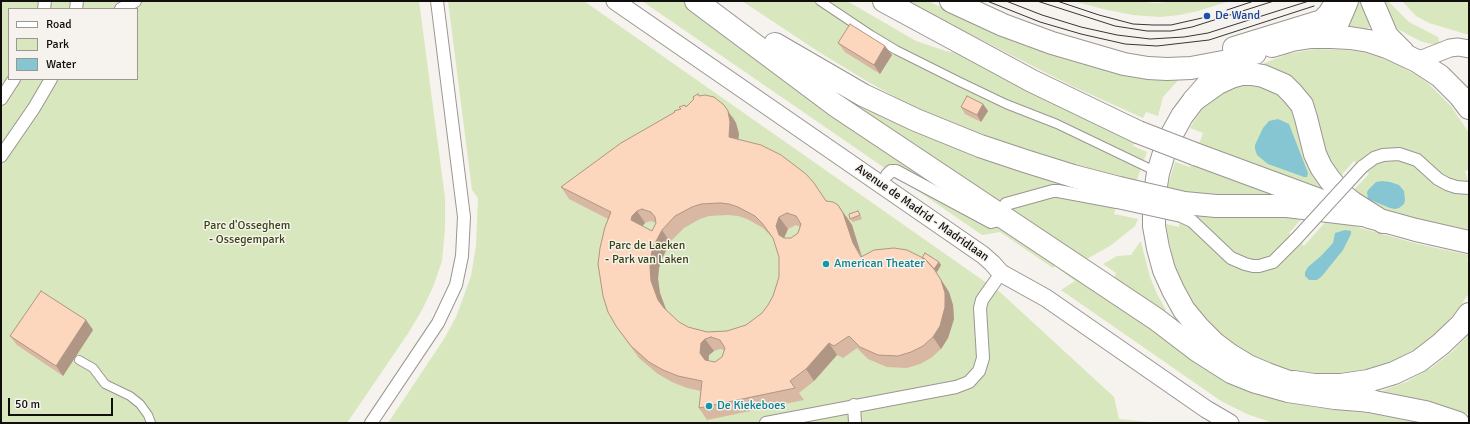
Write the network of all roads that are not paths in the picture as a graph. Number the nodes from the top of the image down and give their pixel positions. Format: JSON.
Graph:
{"nodes":[{"id":1,"x":135,"y":1,"type":"edge"},
{"id":2,"x":437,"y":1,"type":"edge"},
{"id":3,"x":615,"y":1,"type":"edge"},
{"id":4,"x":696,"y":1,"type":"edge"},
{"id":5,"x":711,"y":1,"type":"edge"},
{"id":6,"x":820,"y":1,"type":"edge"},
{"id":7,"x":884,"y":1,"type":"edge"},
{"id":8,"x":951,"y":1,"type":"edge"},
{"id":9,"x":1337,"y":1,"type":"edge"},
{"id":10,"x":1347,"y":1,"type":"edge"},
{"id":11,"x":1372,"y":1,"type":"edge"},
{"id":12,"x":123,"y":8,"type":"edge"},
{"id":13,"x":1330,"y":36,"type":"junction"},
{"id":14,"x":1469,"y":49,"type":"edge"},
{"id":15,"x":1083,"y":52,"type":"junction"},
{"id":16,"x":1255,"y":53,"type":"junction"},
{"id":17,"x":1411,"y":57,"type":"junction"},
{"id":18,"x":13,"y":80,"type":"edge"},
{"id":19,"x":50,"y":80,"type":"edge"},
{"id":20,"x":1,"y":99,"type":"edge"},
{"id":21,"x":1194,"y":100,"type":"junction"},
{"id":22,"x":1469,"y":108,"type":"edge"},
{"id":23,"x":1,"y":156,"type":"edge"},
{"id":24,"x":1158,"y":173,"type":"junction"},
{"id":25,"x":887,"y":174,"type":"dead end"},
{"id":26,"x":1469,"y":188,"type":"edge"},
{"id":27,"x":1118,"y":195,"type":"junction"},
{"id":28,"x":1182,"y":210,"type":"junction"},
{"id":29,"x":999,"y":214,"type":"junction"},
{"id":30,"x":1362,"y":215,"type":"junction"},
{"id":31,"x":1383,"y":222,"type":"junction"},
{"id":32,"x":1469,"y":242,"type":"edge"},
{"id":33,"x":1001,"y":272,"type":"junction"},
{"id":34,"x":1469,"y":314,"type":"edge"},
{"id":35,"x":1156,"y":319,"type":"junction"},
{"id":36,"x":1214,"y":343,"type":"junction"},
{"id":37,"x":79,"y":360,"type":"dead end"},
{"id":38,"x":1286,"y":380,"type":"junction"},
{"id":39,"x":1372,"y":401,"type":"junction"},
{"id":40,"x":854,"y":405,"type":"junction"},
{"id":41,"x":151,"y":423,"type":"edge"},
{"id":42,"x":370,"y":423,"type":"edge"},
{"id":43,"x":766,"y":423,"type":"edge"},
{"id":44,"x":855,"y":423,"type":"edge"},
{"id":45,"x":1230,"y":423,"type":"edge"},
{"id":46,"x":1458,"y":423,"type":"edge"}],
"edges":[{"from":1,"to":12,"type":"street"},
{"from":2,"to":42,"type":"street"},
{"from":3,"to":33,"type":"street","name":"Avenue de Madrid - Madridlaan"},
{"from":4,"to":29,"type":"main road"},
{"from":5,"to":27,"type":"main road"},
{"from":6,"to":24,"type":"lane"},
{"from":7,"to":30,"type":"main road","bridge":true},
{"from":8,"to":15,"type":"main road"},
{"from":9,"to":15,"type":"main road"},
{"from":10,"to":13,"type":"main road"},
{"from":11,"to":17,"type":"main road"},
{"from":13,"to":16,"type":"main road"},
{"from":13,"to":17,"type":"main road"},
{"from":14,"to":17,"type":"street"},
{"from":15,"to":16,"type":"main road"},
{"from":16,"to":21,"type":"main road"},
{"from":17,"to":22,"type":"main road"},
{"from":18,"to":20,"type":"street"},
{"from":19,"to":23,"type":"street"},
{"from":21,"to":24,"type":"main road"},
{"from":21,"to":31,"type":"main road"},
{"from":24,"to":36,"type":"main road"},
{"from":25,"to":29,"type":"street"},
{"from":26,"to":28,"type":"street","bridge":true},
{"from":27,"to":28,"type":"main road","bridge":true},
{"from":27,"to":29,"type":"street"},
{"from":28,"to":30,"type":"main road"},
{"from":29,"to":35,"type":"main road"},
{"from":30,"to":31,"type":"main road"},
{"from":31,"to":32,"type":"main road"},
{"from":33,"to":40,"type":"street"},
{"from":33,"to":45,"type":"street","name":"Avenue de Madrid - Madridlaan"},
{"from":34,"to":38,"type":"main road"},
{"from":35,"to":36,"type":"main road"},
{"from":35,"to":39,"type":"main road"},
{"from":36,"to":38,"type":"main road"},
{"from":37,"to":41,"type":"lane"},
{"from":38,"to":39,"type":"main road"},
{"from":39,"to":46,"type":"main road"},
{"from":40,"to":43,"type":"street"},
{"from":40,"to":44,"type":"street"}]}
